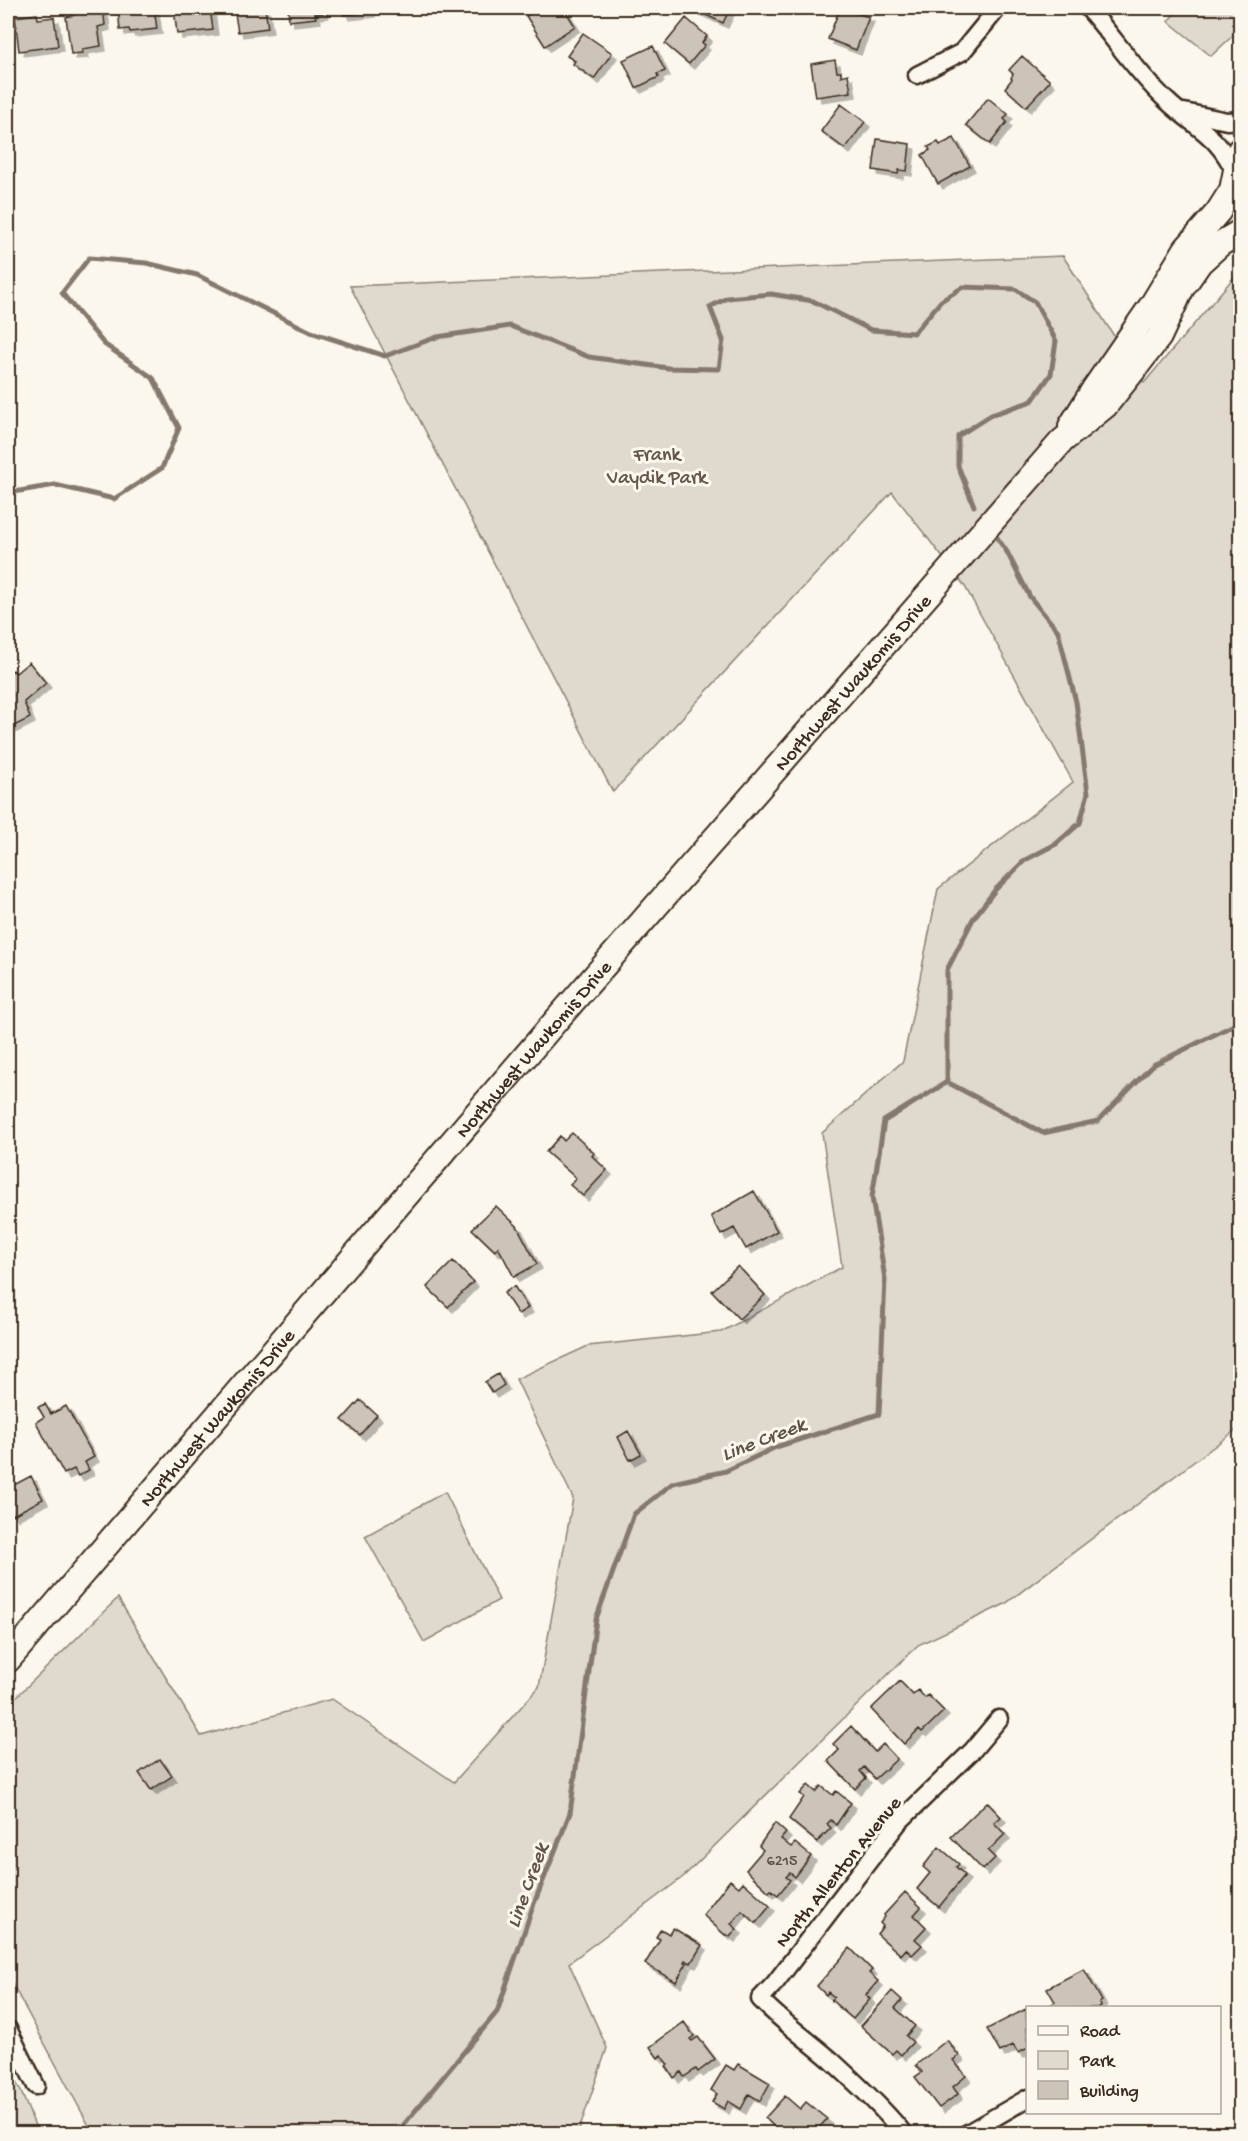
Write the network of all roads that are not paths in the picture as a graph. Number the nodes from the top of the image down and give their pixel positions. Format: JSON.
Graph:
{"nodes":[{"id":1,"x":998,"y":8,"type":"edge"},
{"id":2,"x":1088,"y":8,"type":"edge"},
{"id":3,"x":917,"y":75,"type":"dead end"},
{"id":4,"x":1180,"y":112,"type":"junction"},
{"id":5,"x":1240,"y":120,"type":"edge"},
{"id":6,"x":1240,"y":150,"type":"edge"},
{"id":7,"x":1238,"y":178,"type":"edge"},
{"id":8,"x":1240,"y":232,"type":"edge"},
{"id":9,"x":1062,"y":441,"type":"junction"},
{"id":10,"x":8,"y":1660,"type":"edge"},
{"id":11,"x":999,"y":1719,"type":"dead end"},
{"id":12,"x":8,"y":2029,"type":"edge"},
{"id":13,"x":36,"y":2086,"type":"dead end"},
{"id":14,"x":1026,"y":2099,"type":"edge"},
{"id":15,"x":904,"y":2133,"type":"edge"},
{"id":16,"x":966,"y":2133,"type":"edge"}],
"edges":[{"from":1,"to":3,"type":"street"},
{"from":2,"to":4,"type":"street"},
{"from":4,"to":5,"type":"street"},
{"from":4,"to":7,"type":"street"},
{"from":6,"to":7,"type":"main road","name":"Northwest Waukomis Drive"},
{"from":7,"to":9,"type":"main road","name":"Northwest Waukomis Drive"},
{"from":8,"to":9,"type":"main road","name":"Northwest Waukomis Drive"},
{"from":9,"to":10,"type":"main road","name":"Northwest Waukomis Drive"},
{"from":11,"to":15,"type":"street","name":"North Allenton Avenue"},
{"from":12,"to":13,"type":"street"},
{"from":14,"to":16,"type":"street"}]}
